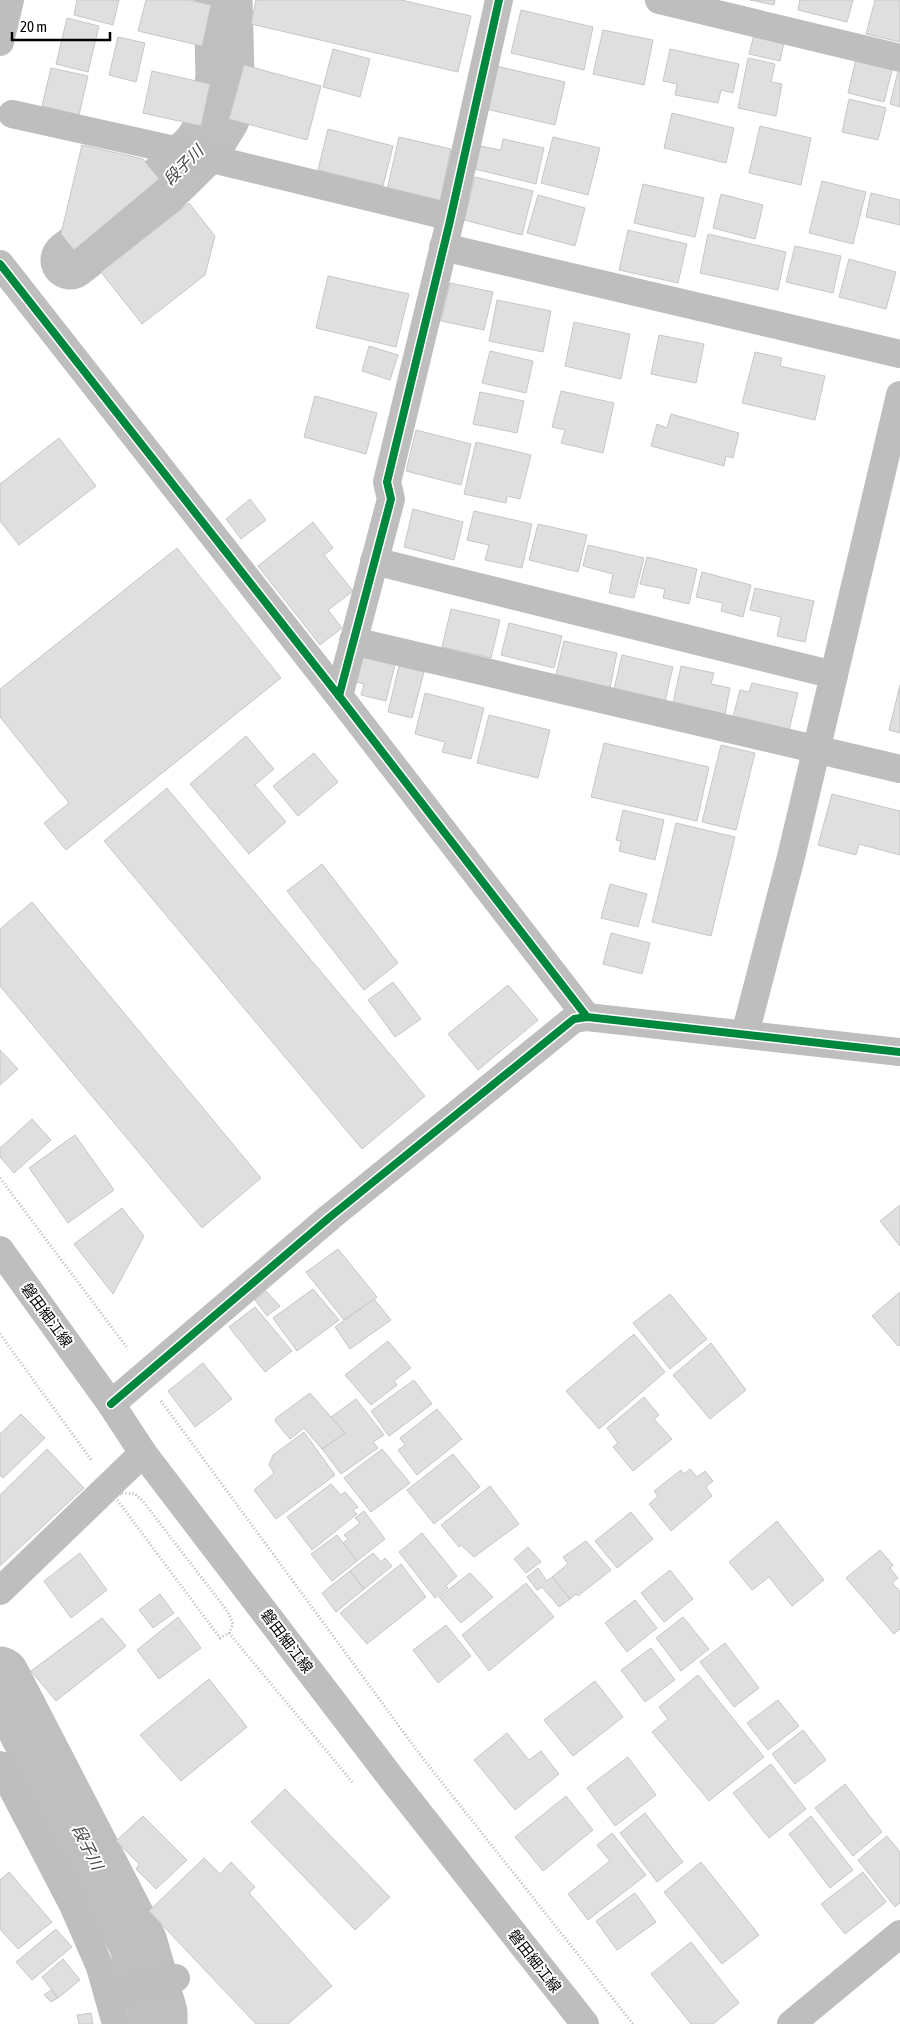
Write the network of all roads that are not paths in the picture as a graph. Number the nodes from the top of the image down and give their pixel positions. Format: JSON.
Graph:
{"nodes":[{"id":1,"x":10,"y":0,"type":"edge"},
{"id":2,"x":499,"y":0,"type":"edge"},
{"id":3,"x":660,"y":0,"type":"edge"},
{"id":4,"x":0,"y":42,"type":"edge"},
{"id":5,"x":900,"y":58,"type":"edge"},
{"id":6,"x":12,"y":114,"type":"dead end"},
{"id":7,"x":451,"y":217,"type":"junction"},
{"id":8,"x":444,"y":247,"type":"junction"},
{"id":9,"x":0,"y":264,"type":"edge"},
{"id":10,"x":900,"y":354,"type":"edge"},
{"id":11,"x":900,"y":395,"type":"edge"},
{"id":12,"x":374,"y":561,"type":"junction"},
{"id":13,"x":353,"y":641,"type":"junction"},
{"id":14,"x":834,"y":675,"type":"junction"},
{"id":15,"x":339,"y":696,"type":"junction"},
{"id":16,"x":817,"y":749,"type":"junction"},
{"id":17,"x":900,"y":769,"type":"edge"},
{"id":18,"x":587,"y":1018,"type":"junction"},
{"id":19,"x":745,"y":1034,"type":"junction"},
{"id":20,"x":900,"y":1052,"type":"edge"},
{"id":21,"x":0,"y":1250,"type":"edge"},
{"id":22,"x":111,"y":1404,"type":"junction"},
{"id":23,"x":143,"y":1453,"type":"junction"},
{"id":24,"x":0,"y":1591,"type":"edge"},
{"id":25,"x":0,"y":1765,"type":"edge"},
{"id":26,"x":900,"y":1934,"type":"edge"},
{"id":27,"x":171,"y":1979,"type":"dead end"},
{"id":28,"x":120,"y":1990,"type":"junction"},
{"id":29,"x":116,"y":2024,"type":"edge"},
{"id":30,"x":585,"y":2024,"type":"edge"},
{"id":31,"x":791,"y":2024,"type":"edge"}],
"edges":[{"from":1,"to":4,"type":"main road"},
{"from":2,"to":7,"type":"main road"},
{"from":3,"to":5,"type":"main road"},
{"from":6,"to":7,"type":"main road"},
{"from":7,"to":8,"type":"main road"},
{"from":8,"to":10,"type":"main road"},
{"from":8,"to":12,"type":"main road"},
{"from":9,"to":15,"type":"main road"},
{"from":11,"to":14,"type":"main road"},
{"from":12,"to":13,"type":"main road"},
{"from":12,"to":14,"type":"main road"},
{"from":13,"to":15,"type":"main road"},
{"from":13,"to":16,"type":"main road"},
{"from":14,"to":16,"type":"main road"},
{"from":15,"to":18,"type":"main road"},
{"from":16,"to":17,"type":"main road"},
{"from":16,"to":19,"type":"main road"},
{"from":18,"to":19,"type":"main road"},
{"from":18,"to":22,"type":"main road"},
{"from":19,"to":20,"type":"main road"},
{"from":21,"to":22,"type":"main road","name":"磐田細江線"},
{"from":22,"to":23,"type":"main road","name":"磐田細江線"},
{"from":23,"to":24,"type":"main road"},
{"from":23,"to":30,"type":"main road","name":"磐田細江線"},
{"from":25,"to":28,"type":"main road"},
{"from":26,"to":31,"type":"main road"},
{"from":27,"to":28,"type":"main road"},
{"from":28,"to":29,"type":"main road"}]}
